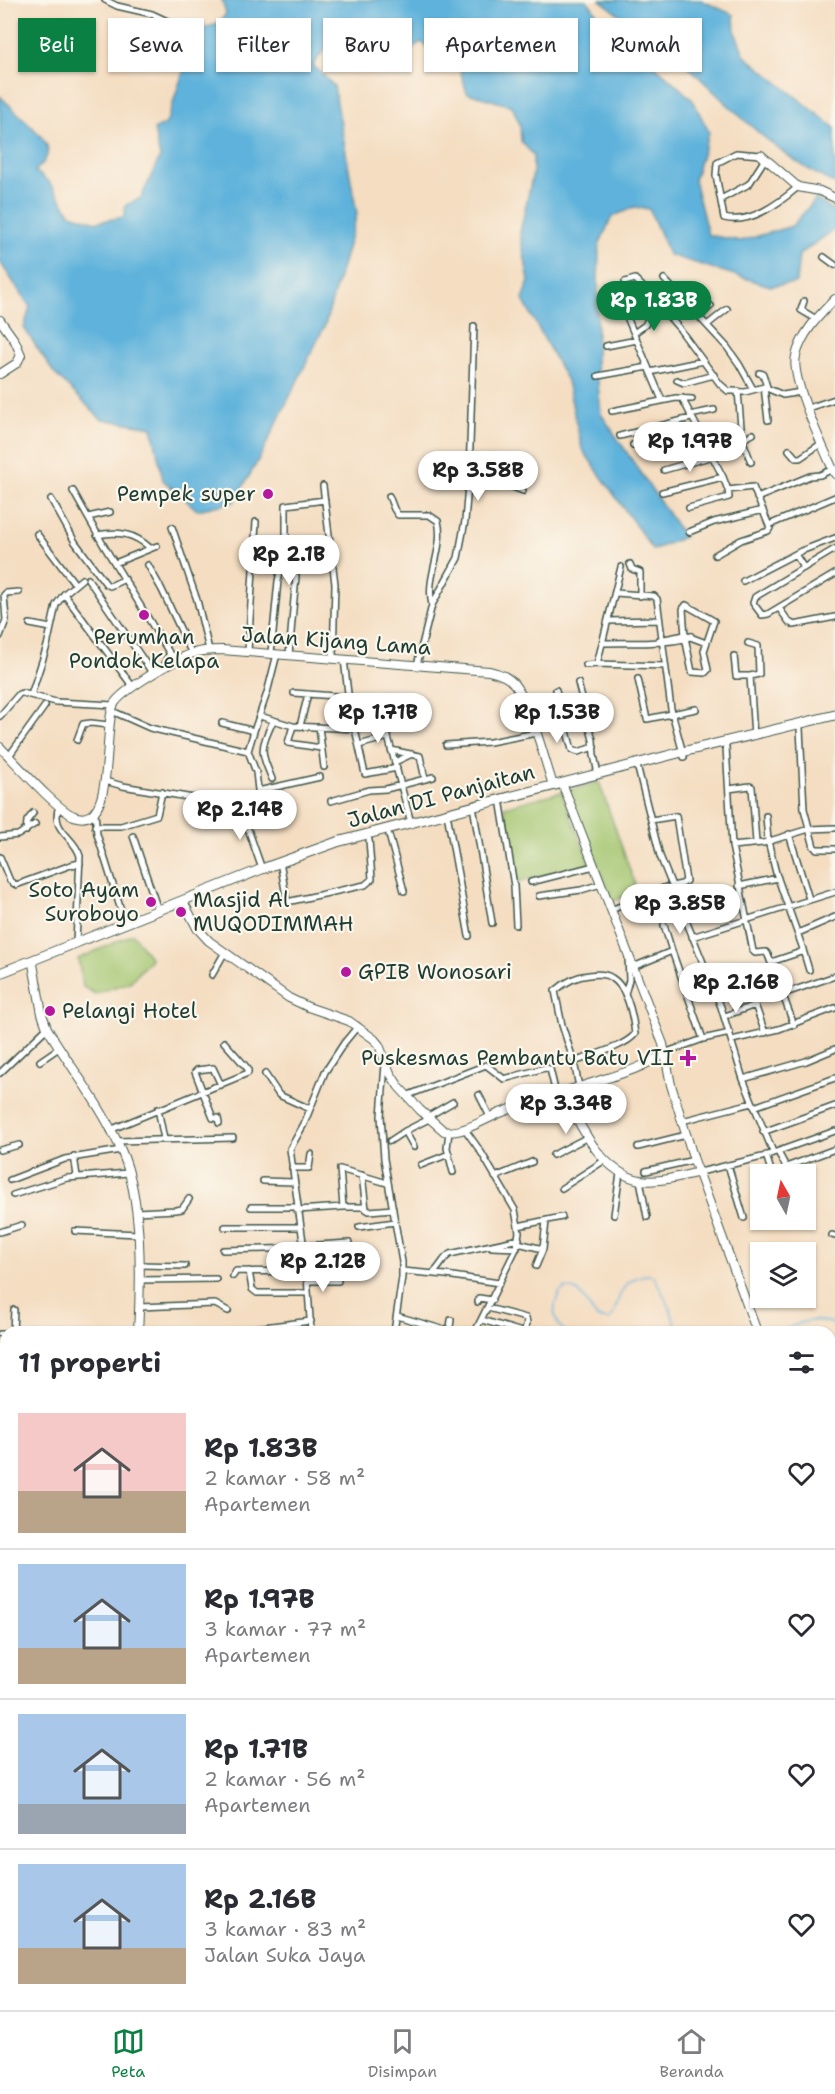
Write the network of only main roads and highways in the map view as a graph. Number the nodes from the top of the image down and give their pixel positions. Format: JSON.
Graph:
{"nodes":[{"id":1,"x":835,"y":717,"type":"edge"},
{"id":2,"x":0,"y":747,"type":"edge"},
{"id":3,"x":703,"y":750,"type":"junction"},
{"id":4,"x":683,"y":754,"type":"junction"},
{"id":5,"x":553,"y":785,"type":"junction"},
{"id":6,"x":388,"y":832,"type":"junction"},
{"id":7,"x":0,"y":975,"type":"edge"}],
"edges":[{"from":1,"to":3,"type":"highway","name":"Jalan DI Panjaitan"},
{"from":1,"to":3,"type":"highway","name":"Jalan DI Panjaitan"},
{"from":2,"to":5,"type":"main road","name":"Jalan Kijang Lama"},
{"from":3,"to":4,"type":"highway","name":"Jalan DI Panjaitan"},
{"from":4,"to":5,"type":"highway","name":"Jalan DI Panjaitan"},
{"from":4,"to":6,"type":"highway","name":"Jalan DI Panjaitan"},
{"from":5,"to":6,"type":"highway","name":"Jalan DI Panjaitan"},
{"from":6,"to":7,"type":"highway","name":"Jalan DI Panjaitan"},
{"from":6,"to":7,"type":"highway","name":"Jalan DI Panjaitan"}]}
